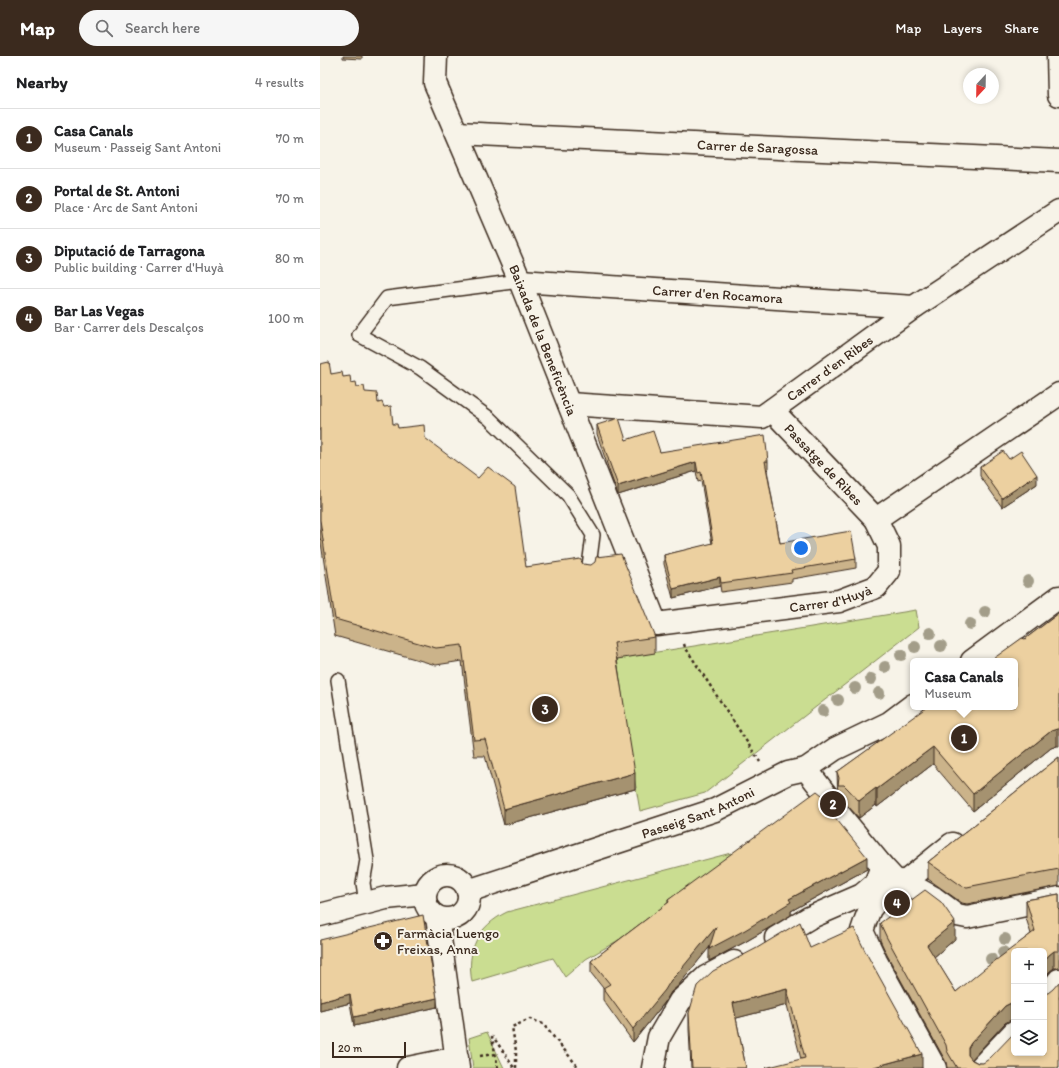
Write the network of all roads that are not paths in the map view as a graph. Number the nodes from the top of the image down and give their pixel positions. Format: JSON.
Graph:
{"nodes":[{"id":1,"x":436,"y":56,"type":"edge"},
{"id":2,"x":1058,"y":56,"type":"edge"},
{"id":3,"x":1059,"y":95,"type":"edge"},
{"id":4,"x":457,"y":133,"type":"junction"},
{"id":5,"x":1059,"y":161,"type":"edge"},
{"id":6,"x":1059,"y":211,"type":"edge"},
{"id":7,"x":520,"y":281,"type":"junction"},
{"id":8,"x":914,"y":307,"type":"junction"},
{"id":9,"x":1059,"y":394,"type":"edge"},
{"id":10,"x":569,"y":404,"type":"junction"},
{"id":11,"x":772,"y":410,"type":"junction"},
{"id":12,"x":876,"y":518,"type":"junction"},
{"id":13,"x":588,"y":574,"type":"edge"},
{"id":14,"x":1059,"y":597,"type":"edge"},
{"id":15,"x":656,"y":624,"type":"joint"},
{"id":16,"x":976,"y":658,"type":"edge"},
{"id":17,"x":338,"y":680,"type":"dead end"},
{"id":18,"x":910,"y":707,"type":"edge"},
{"id":19,"x":806,"y":769,"type":"junction"},
{"id":20,"x":967,"y":832,"type":"edge"},
{"id":21,"x":894,"y":876,"type":"junction"},
{"id":22,"x":468,"y":891,"type":"junction"},
{"id":23,"x":425,"y":894,"type":"junction"},
{"id":24,"x":1059,"y":898,"type":"edge"},
{"id":25,"x":366,"y":903,"type":"junction"},
{"id":26,"x":320,"y":915,"type":"edge"},
{"id":27,"x":437,"y":917,"type":"junction"},
{"id":28,"x":1059,"y":980,"type":"edge"},
{"id":29,"x":1047,"y":994,"type":"edge"},
{"id":30,"x":1011,"y":1035,"type":"edge"},
{"id":31,"x":458,"y":1063,"type":"edge"},
{"id":32,"x":408,"y":1068,"type":"edge"},
{"id":33,"x":653,"y":1068,"type":"edge"},
{"id":34,"x":936,"y":1068,"type":"edge"},
{"id":35,"x":980,"y":1068,"type":"edge"}],
"edges":[{"from":1,"to":4,"type":"street","name":"Baixada de la Beneficència"},
{"from":2,"to":3,"type":"street"},
{"from":4,"to":5,"type":"street","name":"Carrer de Saragossa"},
{"from":4,"to":7,"type":"street","name":"Baixada de la Beneficència"},
{"from":6,"to":8,"type":"street","name":"Carrer d'en Ribes"},
{"from":7,"to":8,"type":"street","name":"Carrer d'en Rocamora"},
{"from":7,"to":10,"type":"street","name":"Baixada de la Beneficència"},
{"from":7,"to":13,"type":"lane"},
{"from":8,"to":11,"type":"street","name":"Carrer d'en Ribes"},
{"from":9,"to":12,"type":"street"},
{"from":10,"to":11,"type":"street","name":"Carrer d'en Ribes"},
{"from":10,"to":15,"type":"street","name":"Baixada de la Beneficència"},
{"from":11,"to":12,"type":"street","name":"Passatge de Ribes"},
{"from":12,"to":15,"type":"street","name":"Carrer d'Huyà"},
{"from":14,"to":16,"type":"street"},
{"from":17,"to":25,"type":"lane"},
{"from":18,"to":19,"type":"street","name":"Passeig Sant Antoni"},
{"from":19,"to":21,"type":"street"},
{"from":19,"to":22,"type":"street","name":"Passeig Sant Antoni"},
{"from":20,"to":21,"type":"street"},
{"from":21,"to":24,"type":"street"},
{"from":21,"to":33,"type":"street"},
{"from":21,"to":34,"type":"street"},
{"from":22,"to":23,"type":"street"},
{"from":22,"to":27,"type":"street"},
{"from":23,"to":25,"type":"street"},
{"from":23,"to":27,"type":"street"},
{"from":25,"to":26,"type":"street"},
{"from":27,"to":31,"type":"street"},
{"from":28,"to":29,"type":"street"},
{"from":30,"to":35,"type":"street"},
{"from":31,"to":32,"type":"street"}]}
